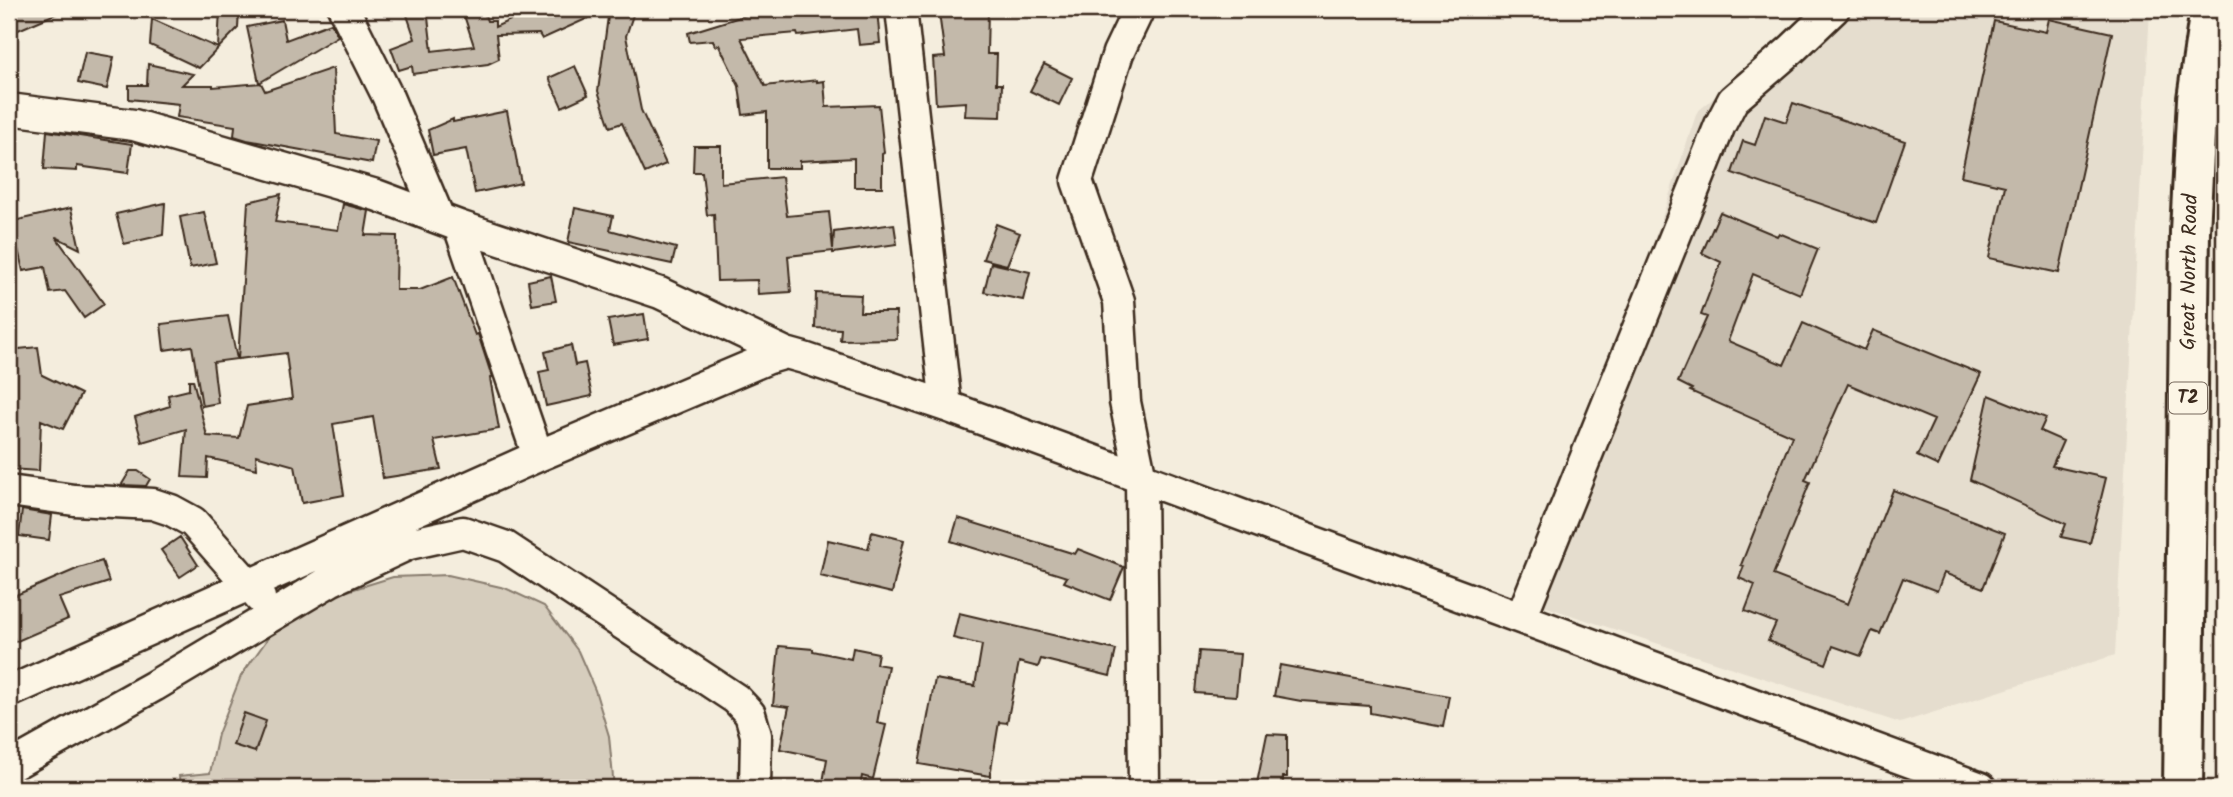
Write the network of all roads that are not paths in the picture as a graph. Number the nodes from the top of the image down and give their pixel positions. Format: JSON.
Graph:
{"nodes":[{"id":1,"x":344,"y":9,"type":"edge"},
{"id":2,"x":901,"y":9,"type":"edge"},
{"id":3,"x":1139,"y":9,"type":"edge"},
{"id":4,"x":1834,"y":9,"type":"edge"},
{"id":5,"x":2210,"y":9,"type":"edge"},
{"id":6,"x":9,"y":109,"type":"edge"},
{"id":7,"x":449,"y":222,"type":"junction"},
{"id":8,"x":786,"y":354,"type":"junction"},
{"id":9,"x":946,"y":406,"type":"junction"},
{"id":10,"x":538,"y":456,"type":"junction"},
{"id":11,"x":1141,"y":479,"type":"junction"},
{"id":12,"x":9,"y":491,"type":"edge"},
{"id":13,"x":250,"y":584,"type":"junction"},
{"id":14,"x":272,"y":615,"type":"junction"},
{"id":15,"x":1521,"y":618,"type":"junction"},
{"id":16,"x":9,"y":692,"type":"edge"},
{"id":17,"x":9,"y":767,"type":"edge"},
{"id":18,"x":755,"y":788,"type":"edge"},
{"id":19,"x":1144,"y":788,"type":"edge"},
{"id":20,"x":1981,"y":788,"type":"edge"},
{"id":21,"x":2183,"y":788,"type":"edge"}],
"edges":[{"from":1,"to":7,"type":"street"},
{"from":2,"to":9,"type":"street"},
{"from":3,"to":11,"type":"street"},
{"from":4,"to":15,"type":"street"},
{"from":5,"to":21,"type":"highway","name":"Great North Road","number":"T2"},
{"from":6,"to":7,"type":"street"},
{"from":7,"to":8,"type":"street"},
{"from":7,"to":10,"type":"street"},
{"from":8,"to":9,"type":"street"},
{"from":8,"to":10,"type":"street"},
{"from":9,"to":11,"type":"street"},
{"from":10,"to":13,"type":"street"},
{"from":11,"to":15,"type":"street"},
{"from":11,"to":19,"type":"street"},
{"from":12,"to":13,"type":"street"},
{"from":13,"to":14,"type":"street"},
{"from":13,"to":16,"type":"street"},
{"from":14,"to":17,"type":"street"},
{"from":14,"to":18,"type":"street"},
{"from":15,"to":20,"type":"street"}]}
